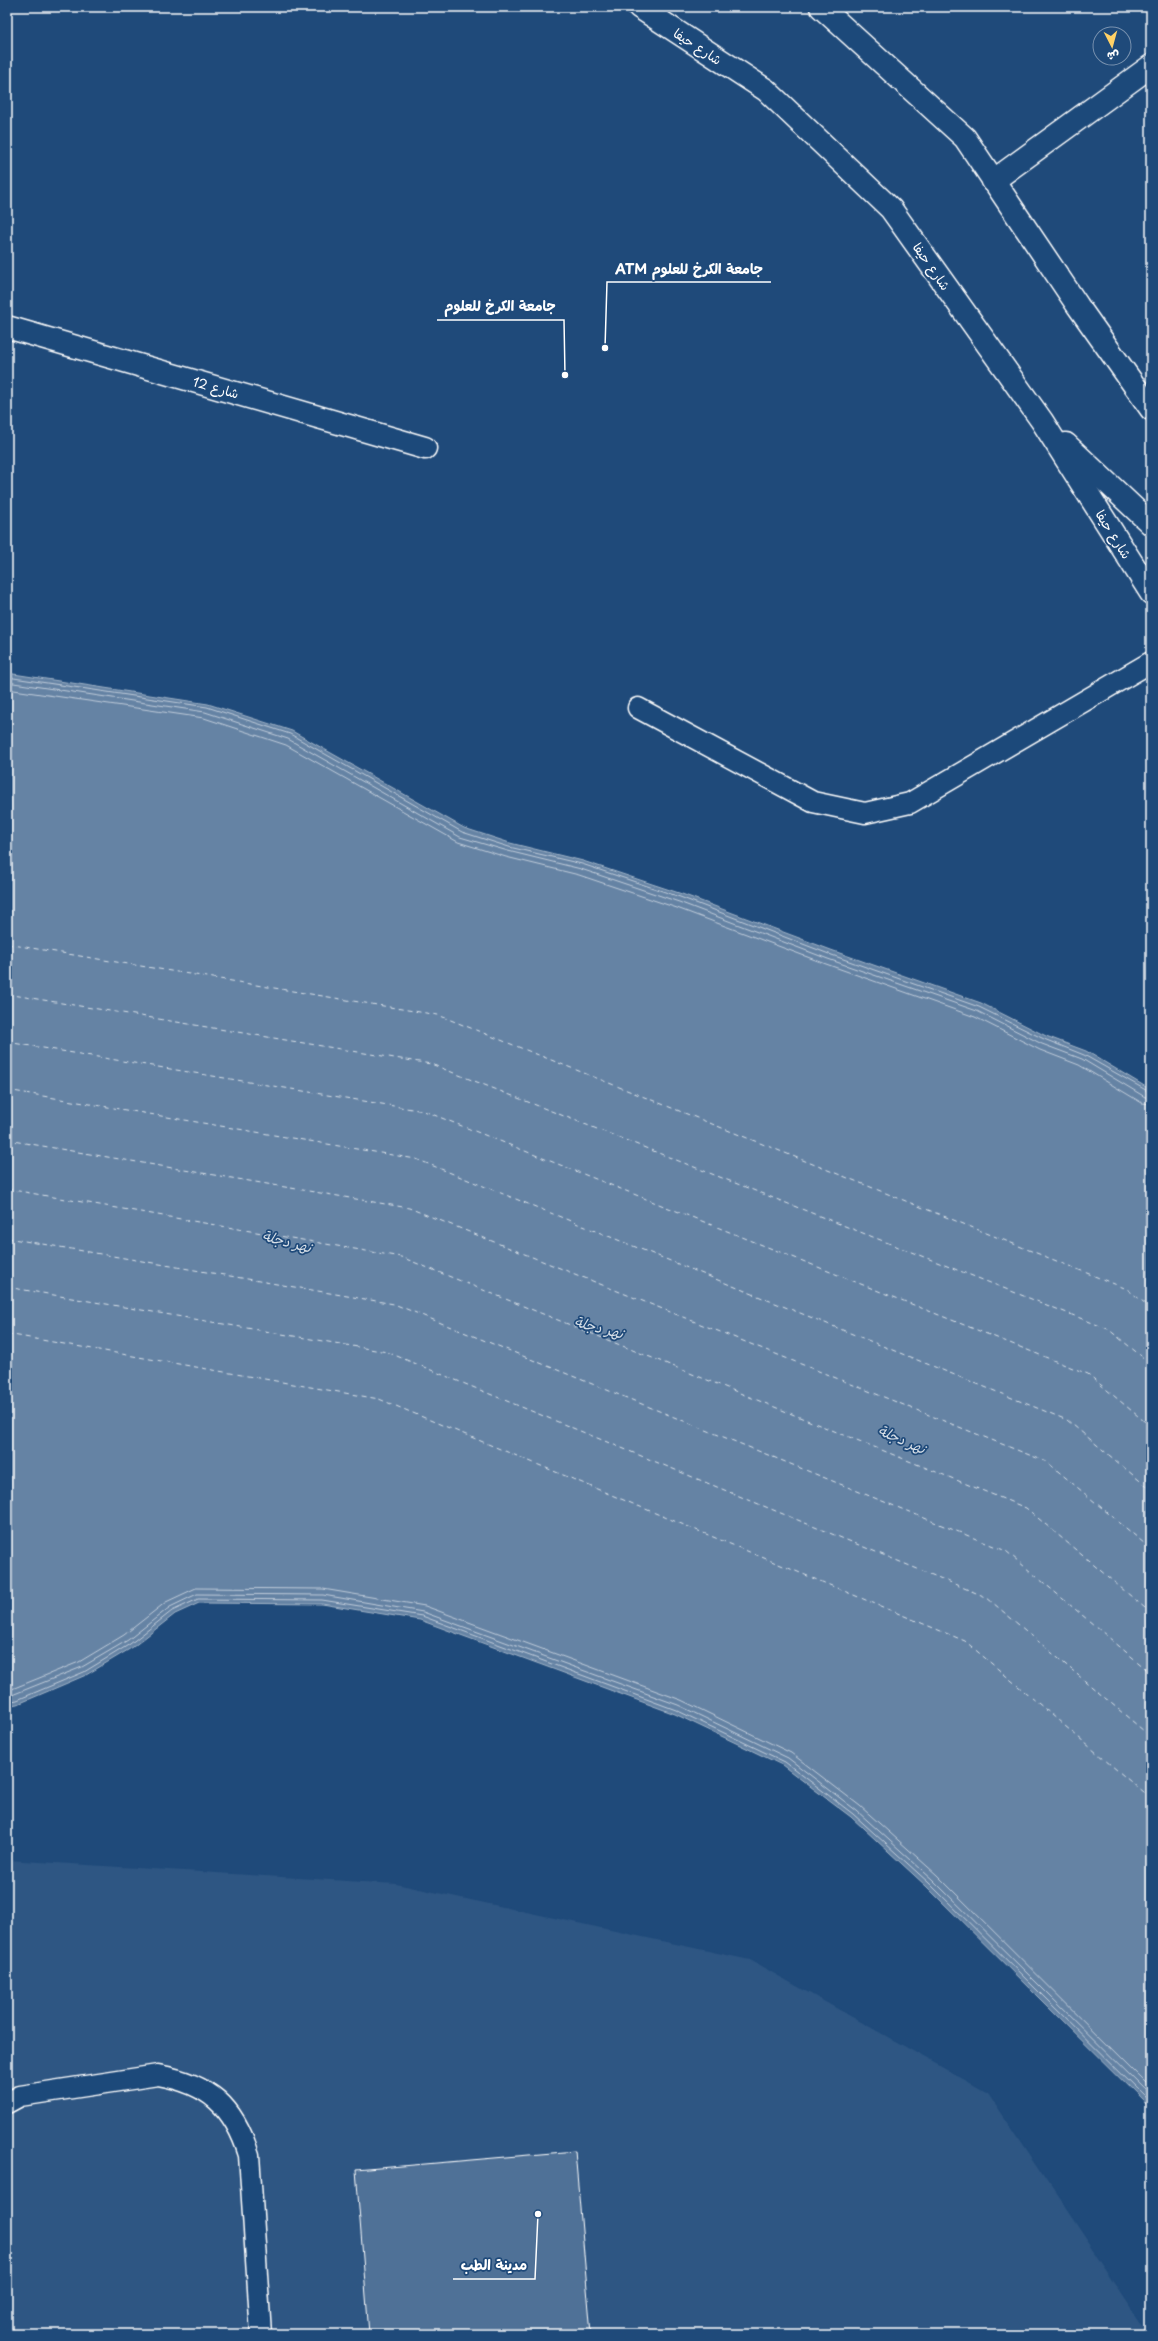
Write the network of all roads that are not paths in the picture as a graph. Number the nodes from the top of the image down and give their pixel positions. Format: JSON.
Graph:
{"nodes":[{"id":1,"x":639,"y":7,"type":"edge"},
{"id":2,"x":821,"y":7,"type":"edge"},
{"id":3,"x":1151,"y":66,"type":"edge"},
{"id":4,"x":993,"y":181,"type":"junction"},
{"id":5,"x":7,"y":327,"type":"edge"},
{"id":6,"x":1151,"y":409,"type":"edge"},
{"id":7,"x":1042,"y":421,"type":"junction"},
{"id":8,"x":425,"y":448,"type":"dead end"},
{"id":9,"x":1151,"y":524,"type":"edge"},
{"id":10,"x":1151,"y":593,"type":"edge"},
{"id":11,"x":1151,"y":662,"type":"edge"},
{"id":12,"x":638,"y":708,"type":"dead end"},
{"id":13,"x":7,"y":2103,"type":"edge"},
{"id":14,"x":261,"y":2334,"type":"edge"}],
"edges":[{"from":1,"to":7,"type":"main road","name":"شارع حيفا"},
{"from":2,"to":4,"type":"main road"},
{"from":3,"to":4,"type":"main road"},
{"from":4,"to":6,"type":"main road"},
{"from":5,"to":8,"type":"main road","name":"شارع 12"},
{"from":7,"to":9,"type":"main road"},
{"from":7,"to":10,"type":"main road","name":"شارع حيفا"},
{"from":11,"to":12,"type":"lane"},
{"from":13,"to":14,"type":"lane"}]}
